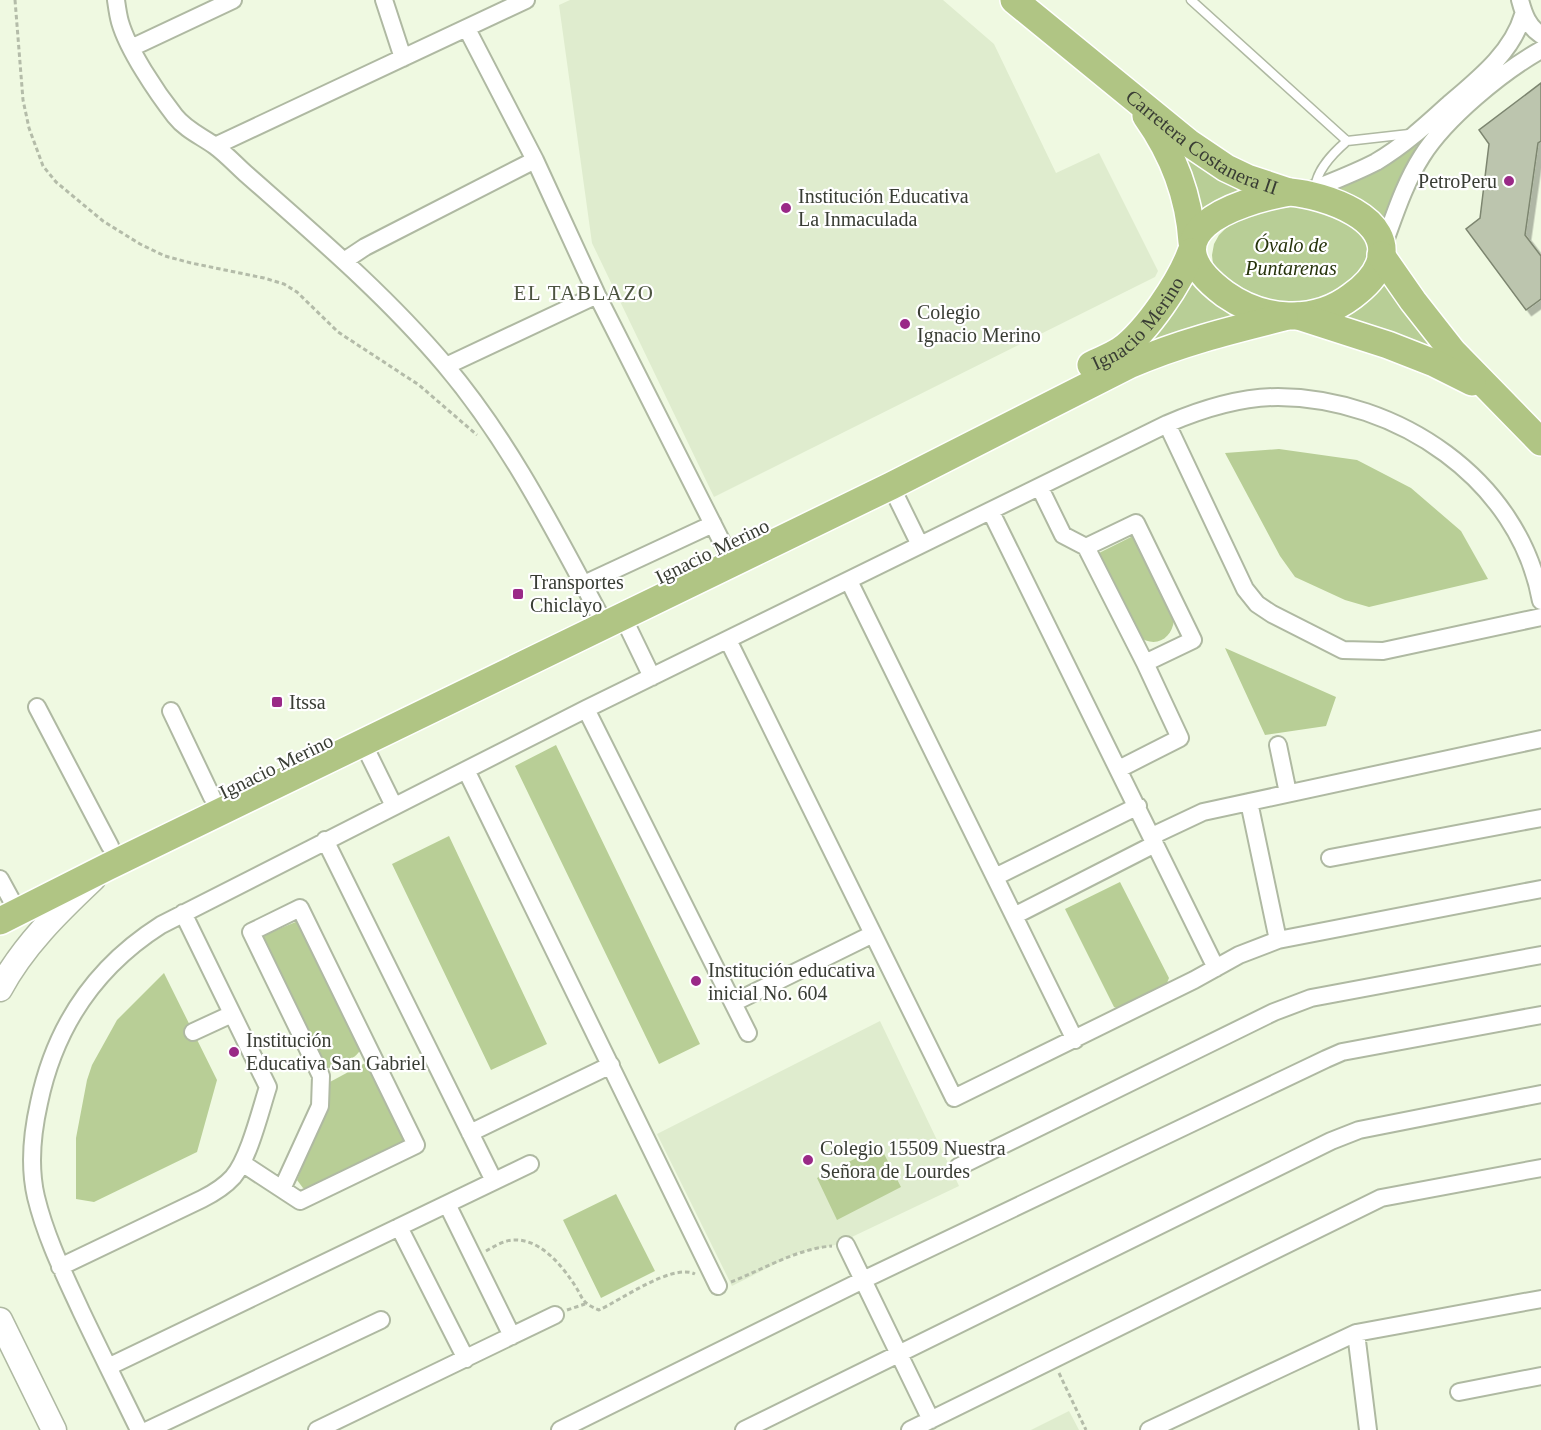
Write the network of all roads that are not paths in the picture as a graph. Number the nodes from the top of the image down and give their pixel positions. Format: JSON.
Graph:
{"nodes":[{"id":1,"x":116,"y":0,"type":"edge"},
{"id":2,"x":233,"y":0,"type":"edge"},
{"id":3,"x":384,"y":0,"type":"edge"},
{"id":4,"x":526,"y":0,"type":"edge"},
{"id":5,"x":1014,"y":0,"type":"edge"},
{"id":6,"x":1191,"y":0,"type":"edge"},
{"id":7,"x":1522,"y":7,"type":"edge"},
{"id":8,"x":467,"y":29,"type":"junction"},
{"id":9,"x":1541,"y":36,"type":"edge"},
{"id":10,"x":132,"y":48,"type":"junction"},
{"id":11,"x":1541,"y":50,"type":"edge"},
{"id":12,"x":404,"y":58,"type":"junction"},
{"id":13,"x":1130,"y":96,"type":"junction"},
{"id":14,"x":1416,"y":133,"type":"junction"},
{"id":15,"x":1347,"y":141,"type":"junction"},
{"id":16,"x":215,"y":146,"type":"junction"},
{"id":17,"x":535,"y":160,"type":"junction"},
{"id":18,"x":1303,"y":191,"type":"junction"},
{"id":19,"x":1192,"y":247,"type":"junction"},
{"id":20,"x":1382,"y":252,"type":"junction"},
{"id":21,"x":344,"y":261,"type":"junction"},
{"id":22,"x":597,"y":295,"type":"junction"},
{"id":23,"x":1291,"y":316,"type":"junction"},
{"id":24,"x":446,"y":366,"type":"junction"},
{"id":25,"x":1497,"y":395,"type":"junction"},
{"id":26,"x":1167,"y":424,"type":"junction"},
{"id":27,"x":1541,"y":442,"type":"edge"},
{"id":28,"x":891,"y":486,"type":"junction"},
{"id":29,"x":1040,"y":488,"type":"junction"},
{"id":30,"x":991,"y":512,"type":"junction"},
{"id":31,"x":723,"y":544,"type":"junction"},
{"id":32,"x":920,"y":545,"type":"junction"},
{"id":33,"x":1086,"y":547,"type":"junction"},
{"id":34,"x":849,"y":581,"type":"junction"},
{"id":35,"x":1541,"y":602,"type":"edge"},
{"id":36,"x":601,"y":608,"type":"junction"},
{"id":37,"x":1541,"y":617,"type":"edge"},
{"id":38,"x":728,"y":640,"type":"junction"},
{"id":39,"x":1145,"y":663,"type":"junction"},
{"id":40,"x":652,"y":677,"type":"junction"},
{"id":41,"x":37,"y":707,"type":"dead end"},
{"id":42,"x":585,"y":709,"type":"junction"},
{"id":43,"x":171,"y":711,"type":"dead end"},
{"id":44,"x":1541,"y":739,"type":"edge"},
{"id":45,"x":363,"y":743,"type":"junction"},
{"id":46,"x":1278,"y":746,"type":"dead end"},
{"id":47,"x":1119,"y":769,"type":"junction"},
{"id":48,"x":466,"y":770,"type":"junction"},
{"id":49,"x":1288,"y":793,"type":"junction"},
{"id":50,"x":212,"y":796,"type":"junction"},
{"id":51,"x":1249,"y":802,"type":"junction"},
{"id":52,"x":394,"y":806,"type":"junction"},
{"id":53,"x":1138,"y":806,"type":"junction"},
{"id":54,"x":1541,"y":818,"type":"edge"},
{"id":55,"x":326,"y":840,"type":"junction"},
{"id":56,"x":1154,"y":840,"type":"junction"},
{"id":57,"x":108,"y":856,"type":"junction"},
{"id":58,"x":1330,"y":858,"type":"dead end"},
{"id":59,"x":995,"y":877,"type":"junction"},
{"id":60,"x":1541,"y":889,"type":"edge"},
{"id":61,"x":4,"y":907,"type":"edge"},
{"id":62,"x":183,"y":913,"type":"junction"},
{"id":63,"x":1014,"y":916,"type":"junction"},
{"id":64,"x":873,"y":934,"type":"junction"},
{"id":65,"x":1278,"y":940,"type":"junction"},
{"id":66,"x":1541,"y":955,"type":"edge"},
{"id":67,"x":16,"y":962,"type":"junction"},
{"id":68,"x":1216,"y":968,"type":"junction"},
{"id":69,"x":0,"y":989,"type":"edge"},
{"id":70,"x":733,"y":1003,"type":"junction"},
{"id":71,"x":232,"y":1014,"type":"junction"},
{"id":72,"x":1541,"y":1015,"type":"edge"},
{"id":73,"x":193,"y":1032,"type":"dead end"},
{"id":74,"x":748,"y":1033,"type":"dead end"},
{"id":75,"x":1075,"y":1040,"type":"junction"},
{"id":76,"x":611,"y":1065,"type":"junction"},
{"id":77,"x":1541,"y":1094,"type":"edge"},
{"id":78,"x":470,"y":1133,"type":"junction"},
{"id":79,"x":242,"y":1163,"type":"junction"},
{"id":80,"x":530,"y":1164,"type":"dead end"},
{"id":81,"x":958,"y":1167,"type":"dead end"},
{"id":82,"x":1541,"y":1168,"type":"edge"},
{"id":83,"x":494,"y":1181,"type":"junction"},
{"id":84,"x":282,"y":1189,"type":"junction"},
{"id":85,"x":447,"y":1204,"type":"junction"},
{"id":86,"x":399,"y":1227,"type":"junction"},
{"id":87,"x":846,"y":1245,"type":"road end"},
{"id":88,"x":60,"y":1267,"type":"junction"},
{"id":89,"x":863,"y":1280,"type":"junction"},
{"id":90,"x":718,"y":1286,"type":"road end"},
{"id":91,"x":1541,"y":1299,"type":"edge"},
{"id":92,"x":555,"y":1315,"type":"dead end"},
{"id":93,"x":0,"y":1320,"type":"edge"},
{"id":94,"x":381,"y":1320,"type":"dead end"},
{"id":95,"x":1356,"y":1333,"type":"junction"},
{"id":96,"x":512,"y":1336,"type":"junction"},
{"id":97,"x":898,"y":1354,"type":"junction"},
{"id":98,"x":466,"y":1359,"type":"junction"},
{"id":99,"x":108,"y":1367,"type":"junction"},
{"id":100,"x":1541,"y":1376,"type":"edge"},
{"id":101,"x":1459,"y":1392,"type":"dead end"},
{"id":102,"x":931,"y":1420,"type":"junction"},
{"id":103,"x":54,"y":1430,"type":"edge"},
{"id":104,"x":140,"y":1430,"type":"edge"},
{"id":105,"x":148,"y":1430,"type":"edge"},
{"id":106,"x":317,"y":1430,"type":"edge"},
{"id":107,"x":560,"y":1430,"type":"edge"},
{"id":108,"x":744,"y":1430,"type":"edge"},
{"id":109,"x":910,"y":1430,"type":"edge"},
{"id":110,"x":1149,"y":1430,"type":"edge"},
{"id":111,"x":1368,"y":1430,"type":"edge"}],
"edges":[{"from":1,"to":10,"type":"street"},
{"from":2,"to":10,"type":"street"},
{"from":3,"to":12,"type":"street"},
{"from":4,"to":8,"type":"street"},
{"from":5,"to":13,"type":"main road"},
{"from":6,"to":15,"type":"lane"},
{"from":7,"to":9,"type":"street"},
{"from":7,"to":14,"type":"street"},
{"from":8,"to":12,"type":"street"},
{"from":8,"to":17,"type":"street"},
{"from":10,"to":16,"type":"street"},
{"from":11,"to":20,"type":"street"},
{"from":12,"to":16,"type":"street"},
{"from":13,"to":18,"type":"main road","name":"Carretera Costanera II"},
{"from":13,"to":19,"type":"main road","name":"Carretera Costanera II"},
{"from":14,"to":15,"type":"lane"},
{"from":14,"to":18,"type":"street"},
{"from":15,"to":18,"type":"lane"},
{"from":16,"to":21,"type":"street"},
{"from":17,"to":21,"type":"street"},
{"from":17,"to":22,"type":"street"},
{"from":18,"to":19,"type":"main road"},
{"from":18,"to":20,"type":"main road"},
{"from":19,"to":23,"type":"main road"},
{"from":19,"to":31,"type":"main road","name":"Ignacio Merino"},
{"from":20,"to":23,"type":"main road"},
{"from":20,"to":25,"type":"main road"},
{"from":21,"to":24,"type":"street"},
{"from":22,"to":24,"type":"street"},
{"from":22,"to":31,"type":"street"},
{"from":23,"to":25,"type":"main road"},
{"from":23,"to":28,"type":"main road","name":"Ignacio Merino"},
{"from":24,"to":36,"type":"street"},
{"from":25,"to":27,"type":"main road"},
{"from":26,"to":29,"type":"street"},
{"from":26,"to":35,"type":"street"},
{"from":26,"to":37,"type":"street"},
{"from":28,"to":31,"type":"main road","name":"Ignacio Merino"},
{"from":28,"to":32,"type":"street"},
{"from":29,"to":30,"type":"street"},
{"from":29,"to":33,"type":"street"},
{"from":30,"to":32,"type":"street"},
{"from":30,"to":47,"type":"street"},
{"from":31,"to":36,"type":"main road"},
{"from":31,"to":36,"type":"street"},
{"from":32,"to":34,"type":"street"},
{"from":33,"to":39,"type":"street"},
{"from":33,"to":39,"type":"street"},
{"from":34,"to":38,"type":"street"},
{"from":34,"to":59,"type":"street"},
{"from":36,"to":40,"type":"street"},
{"from":36,"to":45,"type":"main road"},
{"from":36,"to":50,"type":"main road","name":"Ignacio Merino"},
{"from":38,"to":40,"type":"street"},
{"from":38,"to":64,"type":"street"},
{"from":39,"to":47,"type":"street"},
{"from":40,"to":42,"type":"street"},
{"from":41,"to":57,"type":"street"},
{"from":42,"to":48,"type":"street"},
{"from":42,"to":70,"type":"street"},
{"from":43,"to":50,"type":"street"},
{"from":44,"to":49,"type":"street"},
{"from":45,"to":52,"type":"street"},
{"from":45,"to":57,"type":"main road"},
{"from":46,"to":49,"type":"street"},
{"from":47,"to":53,"type":"street"},
{"from":48,"to":52,"type":"street"},
{"from":48,"to":76,"type":"street"},
{"from":49,"to":51,"type":"street"},
{"from":50,"to":57,"type":"main road","name":"Ignacio Merino"},
{"from":51,"to":56,"type":"street"},
{"from":51,"to":65,"type":"street"},
{"from":52,"to":55,"type":"street"},
{"from":53,"to":56,"type":"street"},
{"from":53,"to":59,"type":"street"},
{"from":54,"to":58,"type":"street"},
{"from":55,"to":62,"type":"street"},
{"from":55,"to":78,"type":"street"},
{"from":56,"to":63,"type":"street"},
{"from":56,"to":68,"type":"street"},
{"from":57,"to":61,"type":"main road"},
{"from":57,"to":67,"type":"main road"},
{"from":59,"to":63,"type":"street"},
{"from":60,"to":65,"type":"street"},
{"from":61,"to":67,"type":"main road"},
{"from":62,"to":71,"type":"street"},
{"from":62,"to":88,"type":"street"},
{"from":63,"to":75,"type":"street"},
{"from":64,"to":70,"type":"street"},
{"from":64,"to":75,"type":"street"},
{"from":65,"to":68,"type":"street"},
{"from":66,"to":81,"type":"street"},
{"from":67,"to":69,"type":"main road"},
{"from":68,"to":75,"type":"street"},
{"from":70,"to":74,"type":"street"},
{"from":71,"to":73,"type":"street"},
{"from":71,"to":79,"type":"street"},
{"from":72,"to":89,"type":"street"},
{"from":76,"to":78,"type":"street"},
{"from":76,"to":90,"type":"street"},
{"from":77,"to":97,"type":"street"},
{"from":78,"to":83,"type":"street"},
{"from":79,"to":84,"type":"street"},
{"from":79,"to":88,"type":"street"},
{"from":80,"to":83,"type":"street"},
{"from":82,"to":102,"type":"street"},
{"from":83,"to":85,"type":"street"},
{"from":84,"to":84,"type":"street"},
{"from":85,"to":86,"type":"street"},
{"from":85,"to":96,"type":"street"},
{"from":86,"to":98,"type":"street"},
{"from":86,"to":99,"type":"street"},
{"from":87,"to":89,"type":"street"},
{"from":88,"to":99,"type":"street"},
{"from":89,"to":97,"type":"street"},
{"from":89,"to":107,"type":"street"},
{"from":91,"to":95,"type":"street"},
{"from":92,"to":96,"type":"street"},
{"from":93,"to":103,"type":"main road"},
{"from":94,"to":105,"type":"street"},
{"from":95,"to":110,"type":"street"},
{"from":95,"to":111,"type":"street"},
{"from":96,"to":98,"type":"street"},
{"from":97,"to":102,"type":"street"},
{"from":97,"to":108,"type":"street"},
{"from":98,"to":106,"type":"street"},
{"from":99,"to":104,"type":"street"},
{"from":100,"to":101,"type":"street"},
{"from":102,"to":109,"type":"street"}]}
